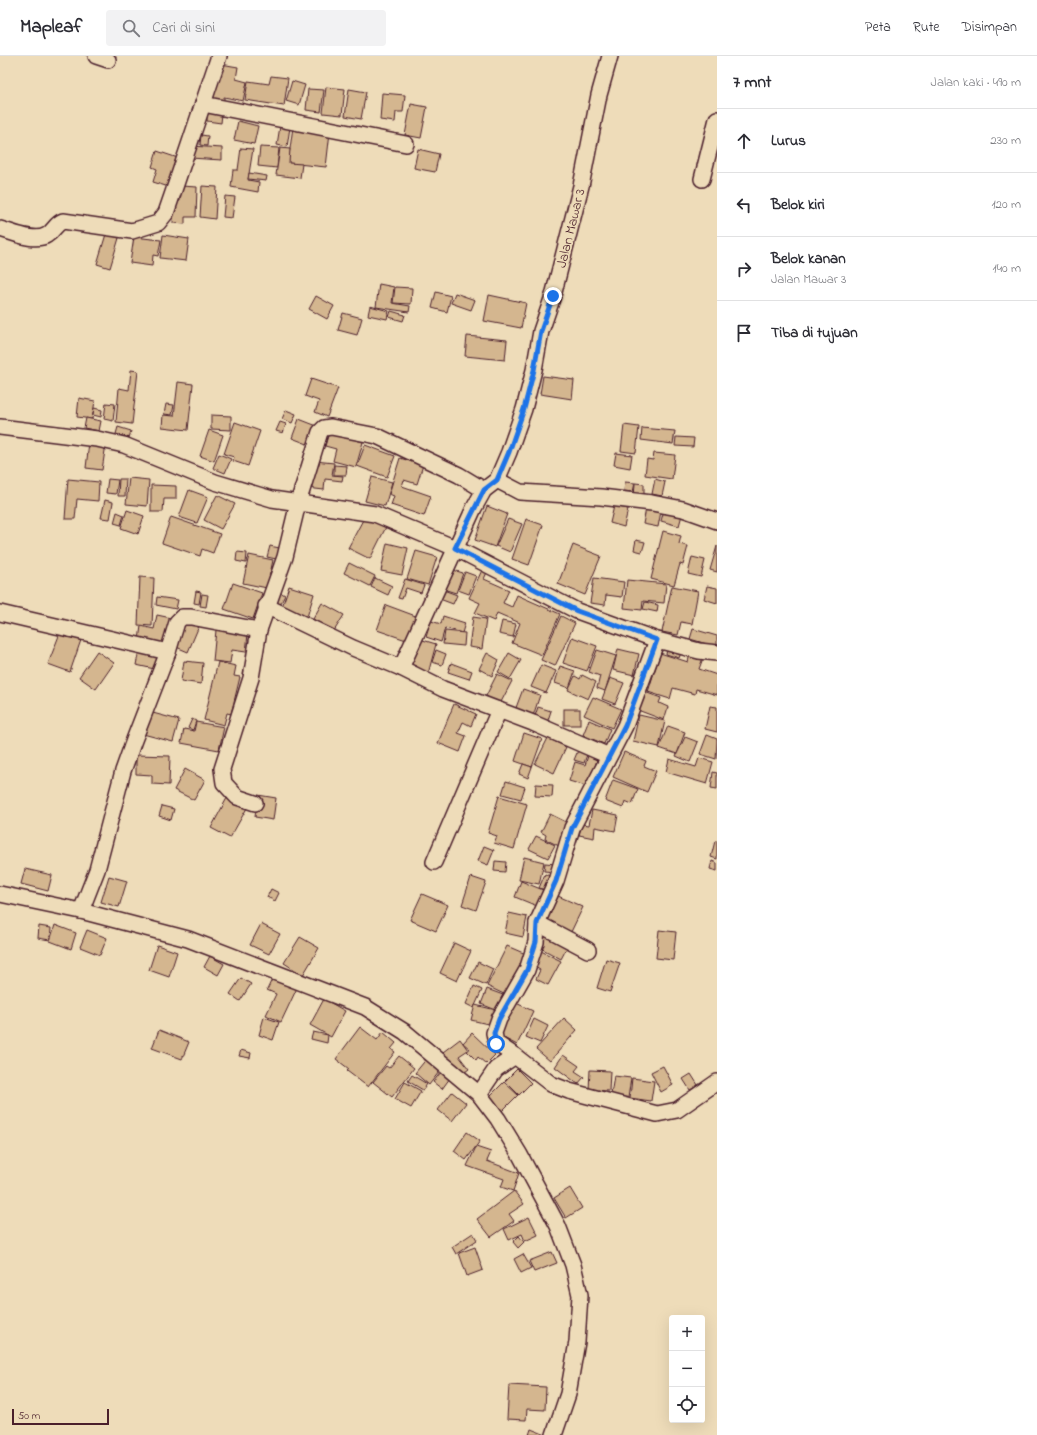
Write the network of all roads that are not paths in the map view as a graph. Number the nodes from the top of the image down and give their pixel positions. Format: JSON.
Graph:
{"nodes":[{"id":1,"x":218,"y":56,"type":"edge"},
{"id":2,"x":610,"y":56,"type":"edge"},
{"id":3,"x":203,"y":104,"type":"junction"},
{"id":4,"x":717,"y":119,"type":"edge"},
{"id":5,"x":406,"y":144,"type":"dead end"},
{"id":6,"x":702,"y":179,"type":"dead end"},
{"id":7,"x":0,"y":229,"type":"edge"},
{"id":8,"x":0,"y":427,"type":"edge"},
{"id":9,"x":497,"y":480,"type":"junction"},
{"id":10,"x":484,"y":490,"type":"junction"},
{"id":11,"x":298,"y":503,"type":"junction"},
{"id":12,"x":717,"y":521,"type":"edge"},
{"id":13,"x":455,"y":548,"type":"junction"},
{"id":14,"x":266,"y":606,"type":"junction"},
{"id":15,"x":0,"y":613,"type":"edge"},
{"id":16,"x":258,"y":630,"type":"junction"},
{"id":17,"x":657,"y":640,"type":"junction"},
{"id":18,"x":168,"y":652,"type":"junction"},
{"id":19,"x":717,"y":653,"type":"edge"},
{"id":20,"x":401,"y":668,"type":"junction"},
{"id":21,"x":499,"y":710,"type":"junction"},
{"id":22,"x":609,"y":756,"type":"junction"},
{"id":23,"x":255,"y":803,"type":"dead end"},
{"id":24,"x":434,"y":862,"type":"dead end"},
{"id":25,"x":0,"y":894,"type":"edge"},
{"id":26,"x":81,"y":911,"type":"junction"},
{"id":27,"x":537,"y":923,"type":"junction"},
{"id":28,"x":588,"y":950,"type":"dead end"},
{"id":29,"x":515,"y":1056,"type":"junction"},
{"id":30,"x":717,"y":1082,"type":"edge"},
{"id":31,"x":479,"y":1094,"type":"junction"},
{"id":32,"x":554,"y":1435,"type":"edge"}],
"edges":[{"from":1,"to":3,"type":"street"},
{"from":2,"to":9,"type":"street","name":"Jalan Mawar 3"},
{"from":3,"to":5,"type":"street"},
{"from":3,"to":7,"type":"street"},
{"from":4,"to":6,"type":"street"},
{"from":8,"to":11,"type":"street"},
{"from":9,"to":10,"type":"street","name":"Jalan Mawar 3"},
{"from":9,"to":12,"type":"street"},
{"from":10,"to":11,"type":"street"},
{"from":10,"to":13,"type":"street","name":"Jalan Mawar 3"},
{"from":11,"to":13,"type":"street"},
{"from":11,"to":14,"type":"street"},
{"from":13,"to":17,"type":"street"},
{"from":13,"to":20,"type":"street","name":"Jalan Mawar 3"},
{"from":14,"to":16,"type":"street"},
{"from":14,"to":20,"type":"street"},
{"from":15,"to":18,"type":"street"},
{"from":16,"to":18,"type":"street"},
{"from":16,"to":23,"type":"street"},
{"from":17,"to":19,"type":"street"},
{"from":17,"to":22,"type":"street"},
{"from":18,"to":26,"type":"street"},
{"from":20,"to":21,"type":"street"},
{"from":21,"to":22,"type":"street"},
{"from":21,"to":24,"type":"street"},
{"from":22,"to":27,"type":"street"},
{"from":25,"to":26,"type":"street"},
{"from":26,"to":31,"type":"street"},
{"from":27,"to":28,"type":"street"},
{"from":27,"to":29,"type":"street"},
{"from":29,"to":30,"type":"street"},
{"from":29,"to":31,"type":"street"},
{"from":31,"to":32,"type":"street"}]}
